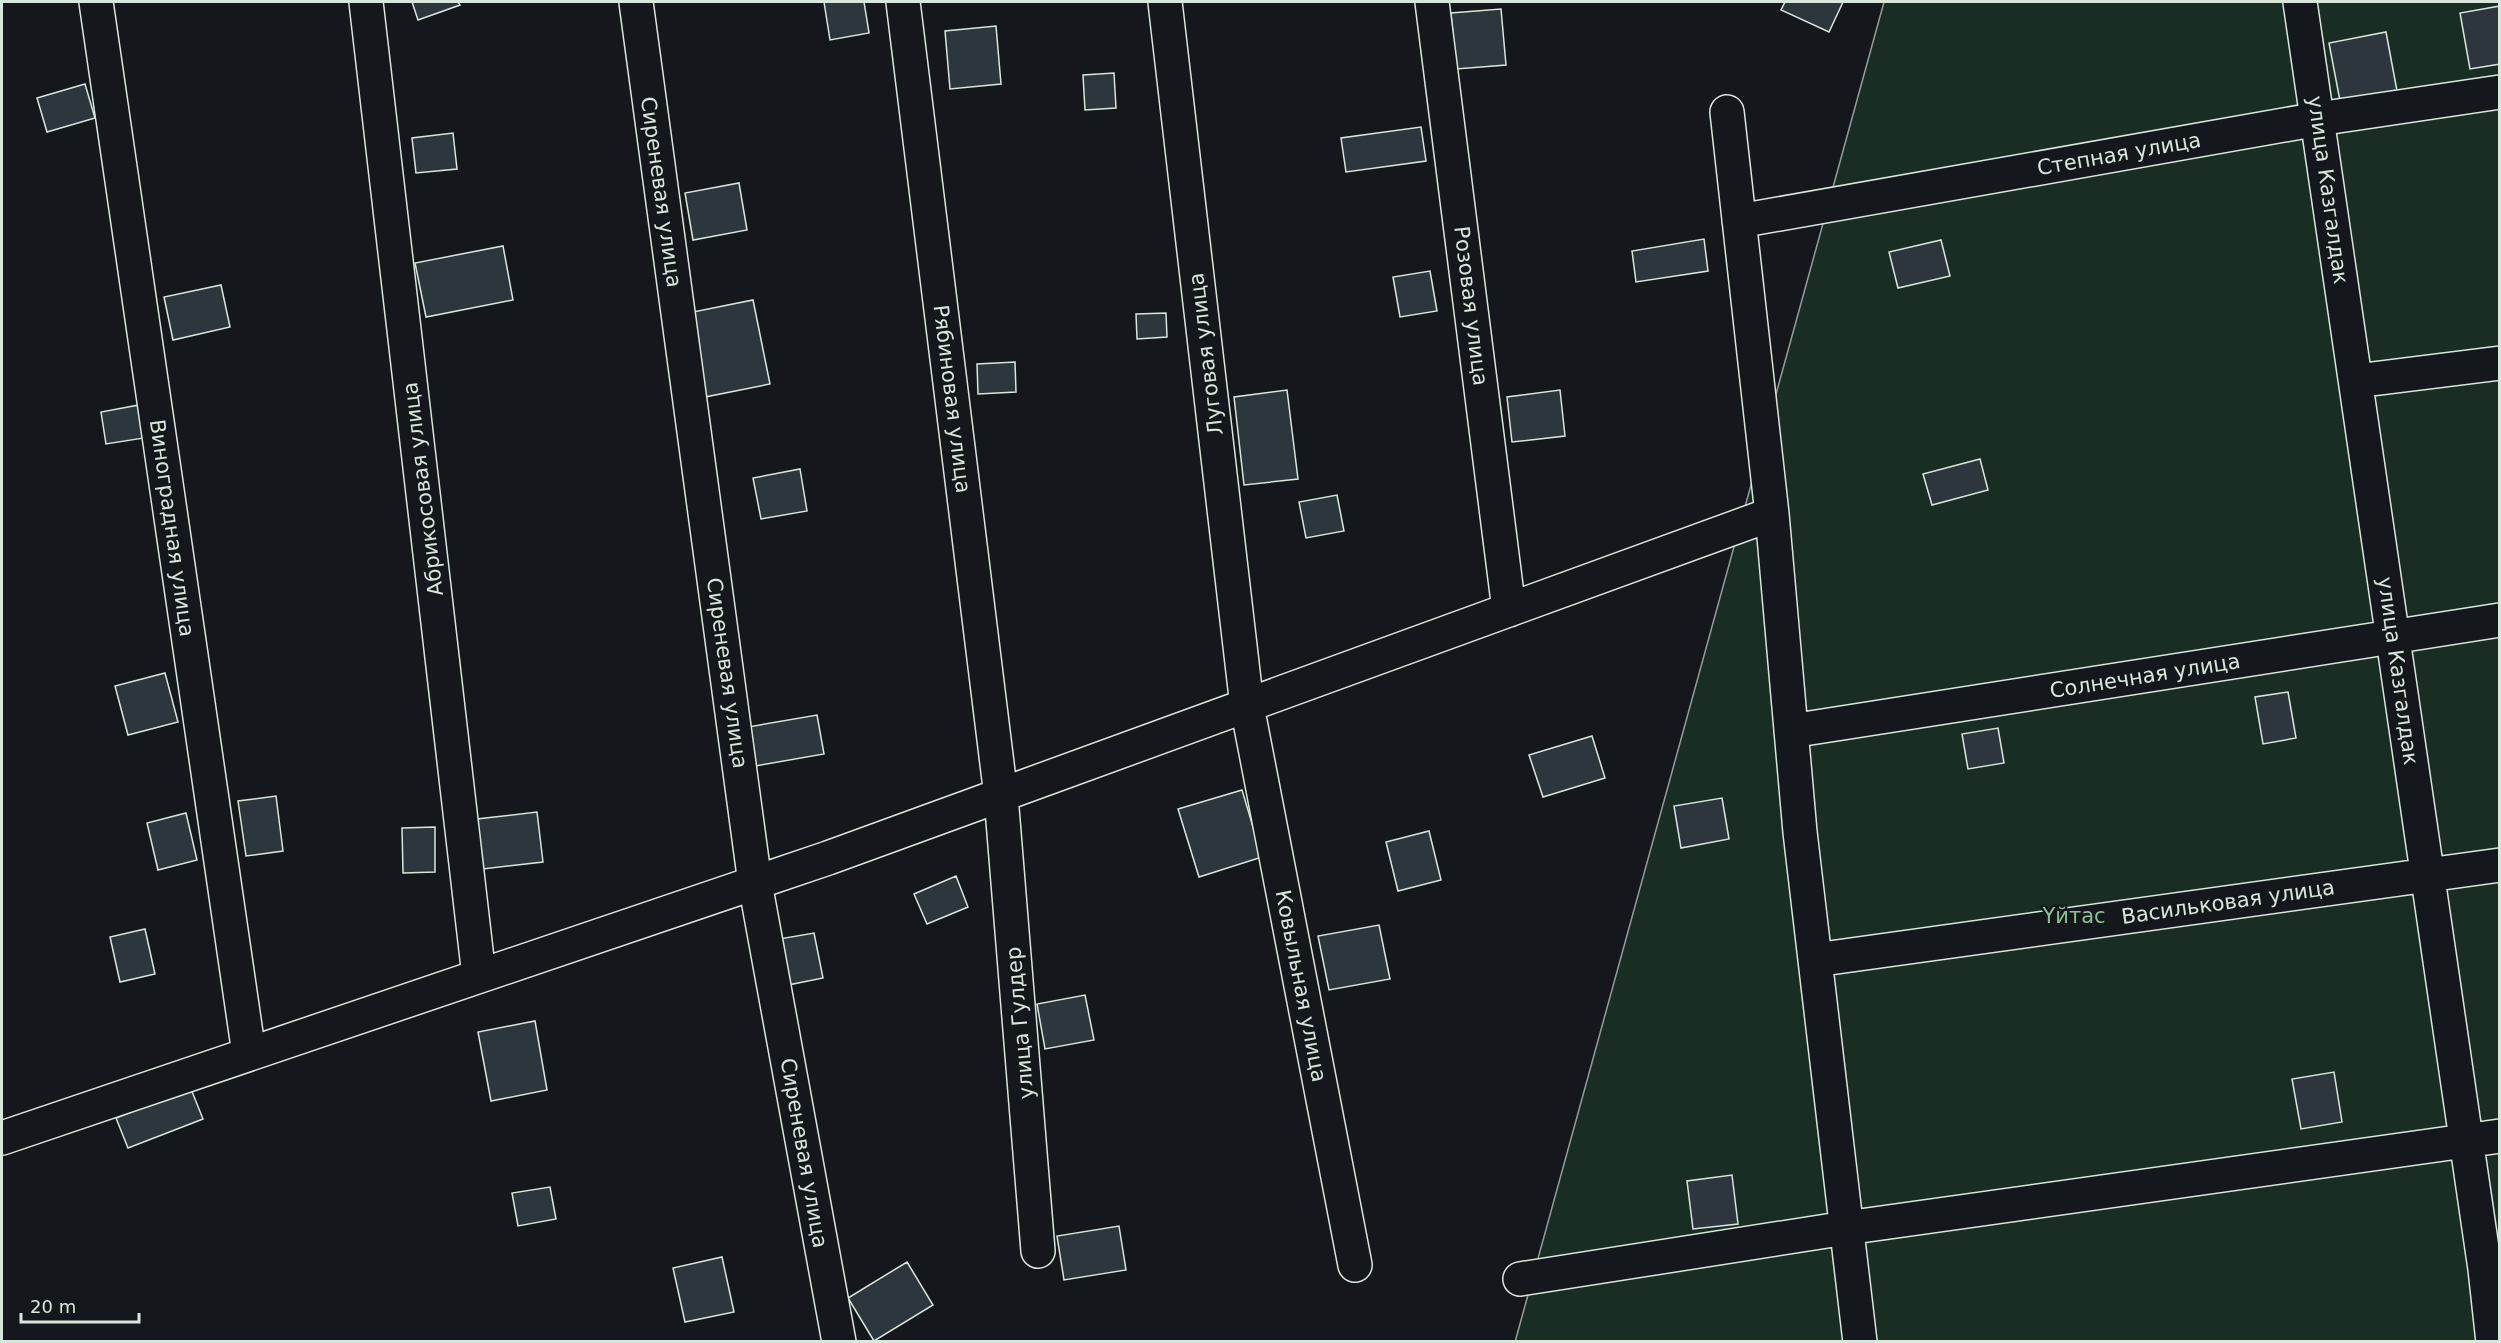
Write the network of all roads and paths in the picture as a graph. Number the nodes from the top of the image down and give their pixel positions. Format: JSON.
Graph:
{"nodes":[{"id":1,"x":96,"y":2,"type":"edge"},
{"id":2,"x":366,"y":2,"type":"edge"},
{"id":3,"x":636,"y":2,"type":"edge"},
{"id":4,"x":903,"y":2,"type":"edge"},
{"id":5,"x":1165,"y":2,"type":"edge"},
{"id":6,"x":1432,"y":2,"type":"edge"},
{"id":7,"x":2300,"y":2,"type":"edge"},
{"id":8,"x":2499,"y":92,"type":"edge"},
{"id":9,"x":1727,"y":112,"type":"dead end"},
{"id":10,"x":2318,"y":118,"type":"junction"},
{"id":11,"x":1739,"y":221,"type":"junction"},
{"id":12,"x":2499,"y":363,"type":"edge"},
{"id":13,"x":2356,"y":381,"type":"junction"},
{"id":14,"x":1772,"y":514,"type":"junction"},
{"id":15,"x":1509,"y":610,"type":"junction"},
{"id":16,"x":2499,"y":620,"type":"edge"},
{"id":17,"x":2393,"y":637,"type":"junction"},
{"id":18,"x":1247,"y":706,"type":"junction"},
{"id":19,"x":1791,"y":731,"type":"junction"},
{"id":20,"x":1001,"y":796,"type":"junction"},
{"id":21,"x":2499,"y":865,"type":"edge"},
{"id":22,"x":2428,"y":874,"type":"junction"},
{"id":23,"x":755,"y":883,"type":"junction"},
{"id":24,"x":1815,"y":960,"type":"junction"},
{"id":25,"x":479,"y":976,"type":"junction"},
{"id":26,"x":249,"y":1054,"type":"junction"},
{"id":27,"x":2,"y":1132,"type":"edge"},
{"id":28,"x":2499,"y":1136,"type":"edge"},
{"id":29,"x":2467,"y":1141,"type":"junction"},
{"id":30,"x":1846,"y":1228,"type":"junction"},
{"id":31,"x":1038,"y":1251,"type":"dead end"},
{"id":32,"x":1355,"y":1265,"type":"dead end"},
{"id":33,"x":1520,"y":1279,"type":"dead end"},
{"id":34,"x":839,"y":1341,"type":"edge"},
{"id":35,"x":1860,"y":1341,"type":"edge"},
{"id":36,"x":2493,"y":1341,"type":"edge"}],
"edges":[{"from":1,"to":26,"type":"street","name":"Виноградная улица"},
{"from":2,"to":25,"type":"street","name":"Абрикосовая улица"},
{"from":3,"to":23,"type":"street","name":"Сиреневая улица"},
{"from":4,"to":20,"type":"street","name":"Рябиновая улица"},
{"from":5,"to":18,"type":"street","name":"Луговая улица"},
{"from":6,"to":15,"type":"street","name":"Розовая улица"},
{"from":7,"to":10,"type":"street","name":"улица Казгалдак"},
{"from":8,"to":10,"type":"street","name":"Степная улица"},
{"from":9,"to":11,"type":"street"},
{"from":10,"to":11,"type":"street","name":"Степная улица"},
{"from":10,"to":13,"type":"street","name":"улица Казгалдак"},
{"from":11,"to":14,"type":"street"},
{"from":12,"to":13,"type":"street"},
{"from":13,"to":17,"type":"street","name":"улица Казгалдак"},
{"from":14,"to":15,"type":"street"},
{"from":14,"to":19,"type":"street"},
{"from":15,"to":18,"type":"street"},
{"from":16,"to":17,"type":"street","name":"Солнечная улица"},
{"from":17,"to":19,"type":"street","name":"Солнечная улица"},
{"from":17,"to":22,"type":"street","name":"улица Казгалдак"},
{"from":18,"to":20,"type":"street"},
{"from":18,"to":32,"type":"street","name":"Ковыльная улица"},
{"from":19,"to":24,"type":"street"},
{"from":20,"to":23,"type":"street"},
{"from":20,"to":31,"type":"street","name":"улица Гулдер"},
{"from":21,"to":22,"type":"street","name":"Васильковая улица"},
{"from":22,"to":24,"type":"street","name":"Васильковая улица"},
{"from":22,"to":29,"type":"street","name":"улица Казгалдак"},
{"from":23,"to":25,"type":"street"},
{"from":23,"to":34,"type":"street","name":"Сиреневая улица"},
{"from":24,"to":30,"type":"street"},
{"from":25,"to":26,"type":"street"},
{"from":26,"to":27,"type":"street"},
{"from":28,"to":29,"type":"street"},
{"from":29,"to":30,"type":"street"},
{"from":29,"to":36,"type":"street","name":"улица Казгалдак"},
{"from":30,"to":33,"type":"street"},
{"from":30,"to":35,"type":"street"}]}
